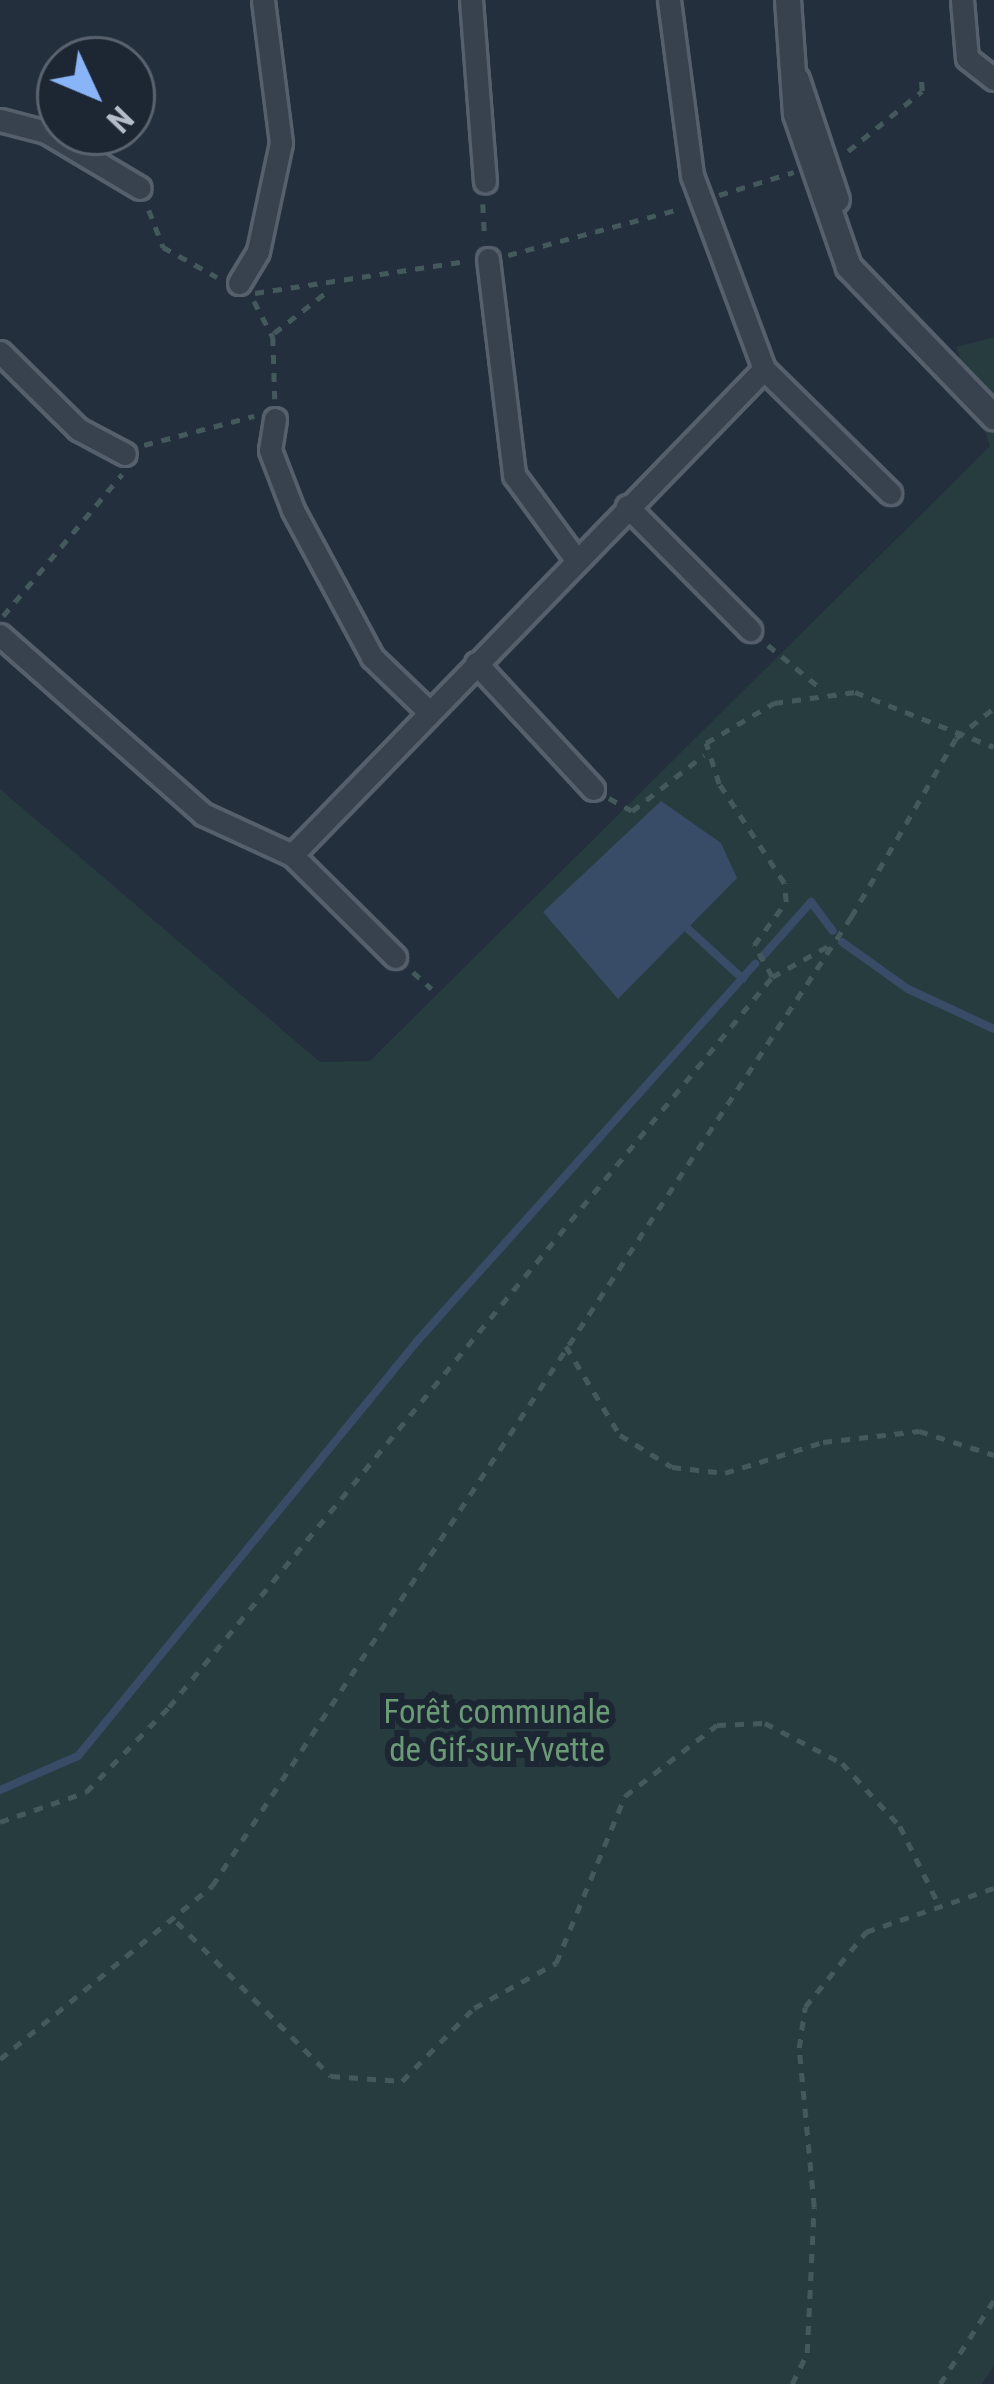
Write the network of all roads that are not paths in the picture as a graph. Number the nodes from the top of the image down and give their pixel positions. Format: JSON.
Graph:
{"nodes":[{"id":1,"x":263,"y":0,"type":"edge"},
{"id":2,"x":471,"y":0,"type":"edge"},
{"id":3,"x":669,"y":0,"type":"edge"},
{"id":4,"x":788,"y":0,"type":"edge"},
{"id":5,"x":962,"y":0,"type":"edge"},
{"id":6,"x":994,"y":79,"type":"edge"},
{"id":7,"x":0,"y":120,"type":"edge"},
{"id":8,"x":485,"y":181,"type":"road end"},
{"id":9,"x":140,"y":188,"type":"road end"},
{"id":10,"x":488,"y":259,"type":"road end"},
{"id":11,"x":238,"y":283,"type":"road end"},
{"id":12,"x":0,"y":352,"type":"edge"},
{"id":13,"x":764,"y":369,"type":"junction"},
{"id":14,"x":994,"y":416,"type":"edge"},
{"id":15,"x":275,"y":419,"type":"road end"},
{"id":16,"x":125,"y":454,"type":"road end"},
{"id":17,"x":890,"y":493,"type":"dead end"},
{"id":18,"x":627,"y":506,"type":"junction"},
{"id":19,"x":575,"y":559,"type":"junction"},
{"id":20,"x":750,"y":630,"type":"road end"},
{"id":21,"x":0,"y":635,"type":"edge"},
{"id":22,"x":476,"y":663,"type":"junction"},
{"id":23,"x":425,"y":708,"type":"junction"},
{"id":24,"x":593,"y":789,"type":"road end"},
{"id":25,"x":292,"y":855,"type":"junction"},
{"id":26,"x":394,"y":957,"type":"road end"}],
"edges":[{"from":1,"to":11,"type":"street"},
{"from":2,"to":8,"type":"street"},
{"from":3,"to":13,"type":"street"},
{"from":4,"to":14,"type":"street"},
{"from":5,"to":6,"type":"street"},
{"from":7,"to":9,"type":"street"},
{"from":10,"to":19,"type":"street"},
{"from":12,"to":16,"type":"street"},
{"from":13,"to":17,"type":"street"},
{"from":13,"to":18,"type":"street"},
{"from":15,"to":23,"type":"street"},
{"from":18,"to":19,"type":"street"},
{"from":18,"to":20,"type":"street"},
{"from":19,"to":22,"type":"street"},
{"from":21,"to":25,"type":"street"},
{"from":22,"to":23,"type":"street"},
{"from":22,"to":24,"type":"street"},
{"from":23,"to":25,"type":"street"},
{"from":25,"to":26,"type":"street"}]}
